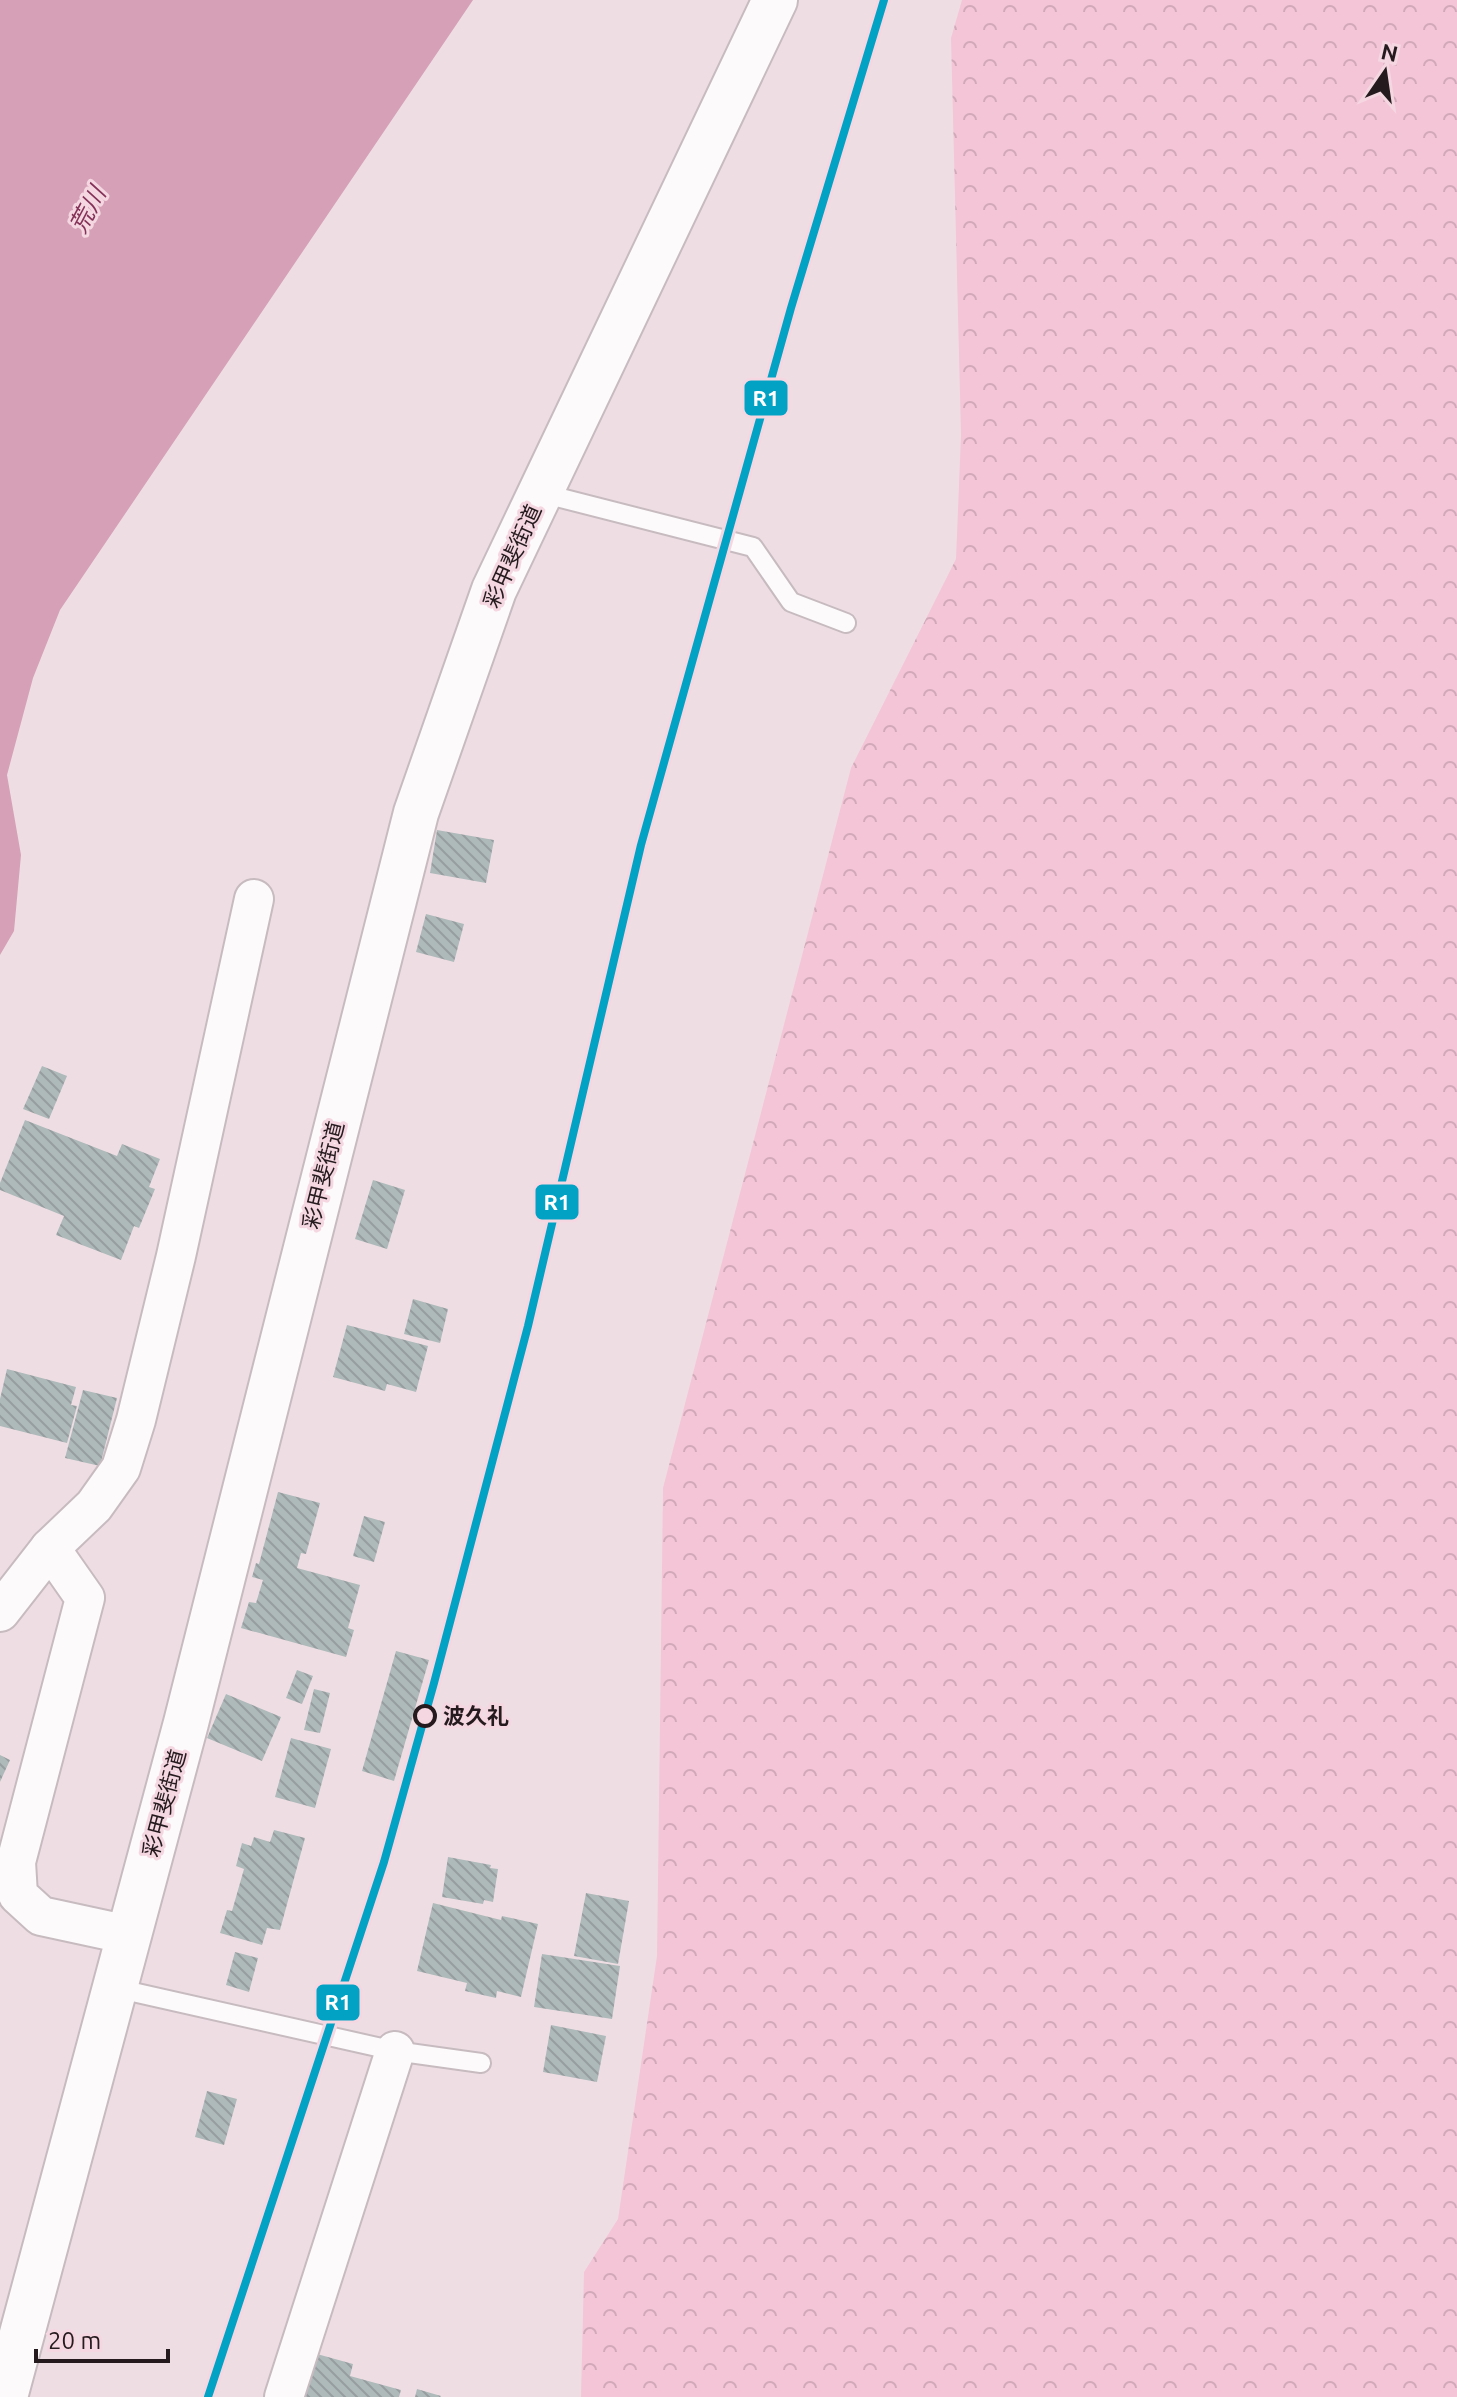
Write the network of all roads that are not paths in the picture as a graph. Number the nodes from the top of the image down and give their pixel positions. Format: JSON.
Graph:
{"nodes":[{"id":1,"x":775,"y":0,"type":"edge"},
{"id":2,"x":541,"y":493,"type":"junction"},
{"id":3,"x":846,"y":623,"type":"dead end"},
{"id":4,"x":254,"y":899,"type":"dead end"},
{"id":5,"x":50,"y":1548,"type":"junction"},
{"id":6,"x":0,"y":1612,"type":"edge"},
{"id":7,"x":129,"y":1935,"type":"junction"},
{"id":8,"x":115,"y":1988,"type":"junction"},
{"id":9,"x":395,"y":2051,"type":"junction"},
{"id":10,"x":481,"y":2063,"type":"dead end"},
{"id":11,"x":5,"y":2397,"type":"edge"},
{"id":12,"x":284,"y":2397,"type":"edge"}],
"edges":[{"from":1,"to":2,"type":"highway","name":"彩甲斐街道"},
{"from":2,"to":3,"type":"lane"},
{"from":2,"to":7,"type":"highway","name":"彩甲斐街道"},
{"from":4,"to":5,"type":"street"},
{"from":5,"to":6,"type":"street"},
{"from":5,"to":7,"type":"street"},
{"from":7,"to":8,"type":"highway","name":"彩甲斐街道"},
{"from":8,"to":9,"type":"lane"},
{"from":8,"to":11,"type":"highway","name":"彩甲斐街道"},
{"from":9,"to":10,"type":"lane"},
{"from":9,"to":12,"type":"street"}]}
